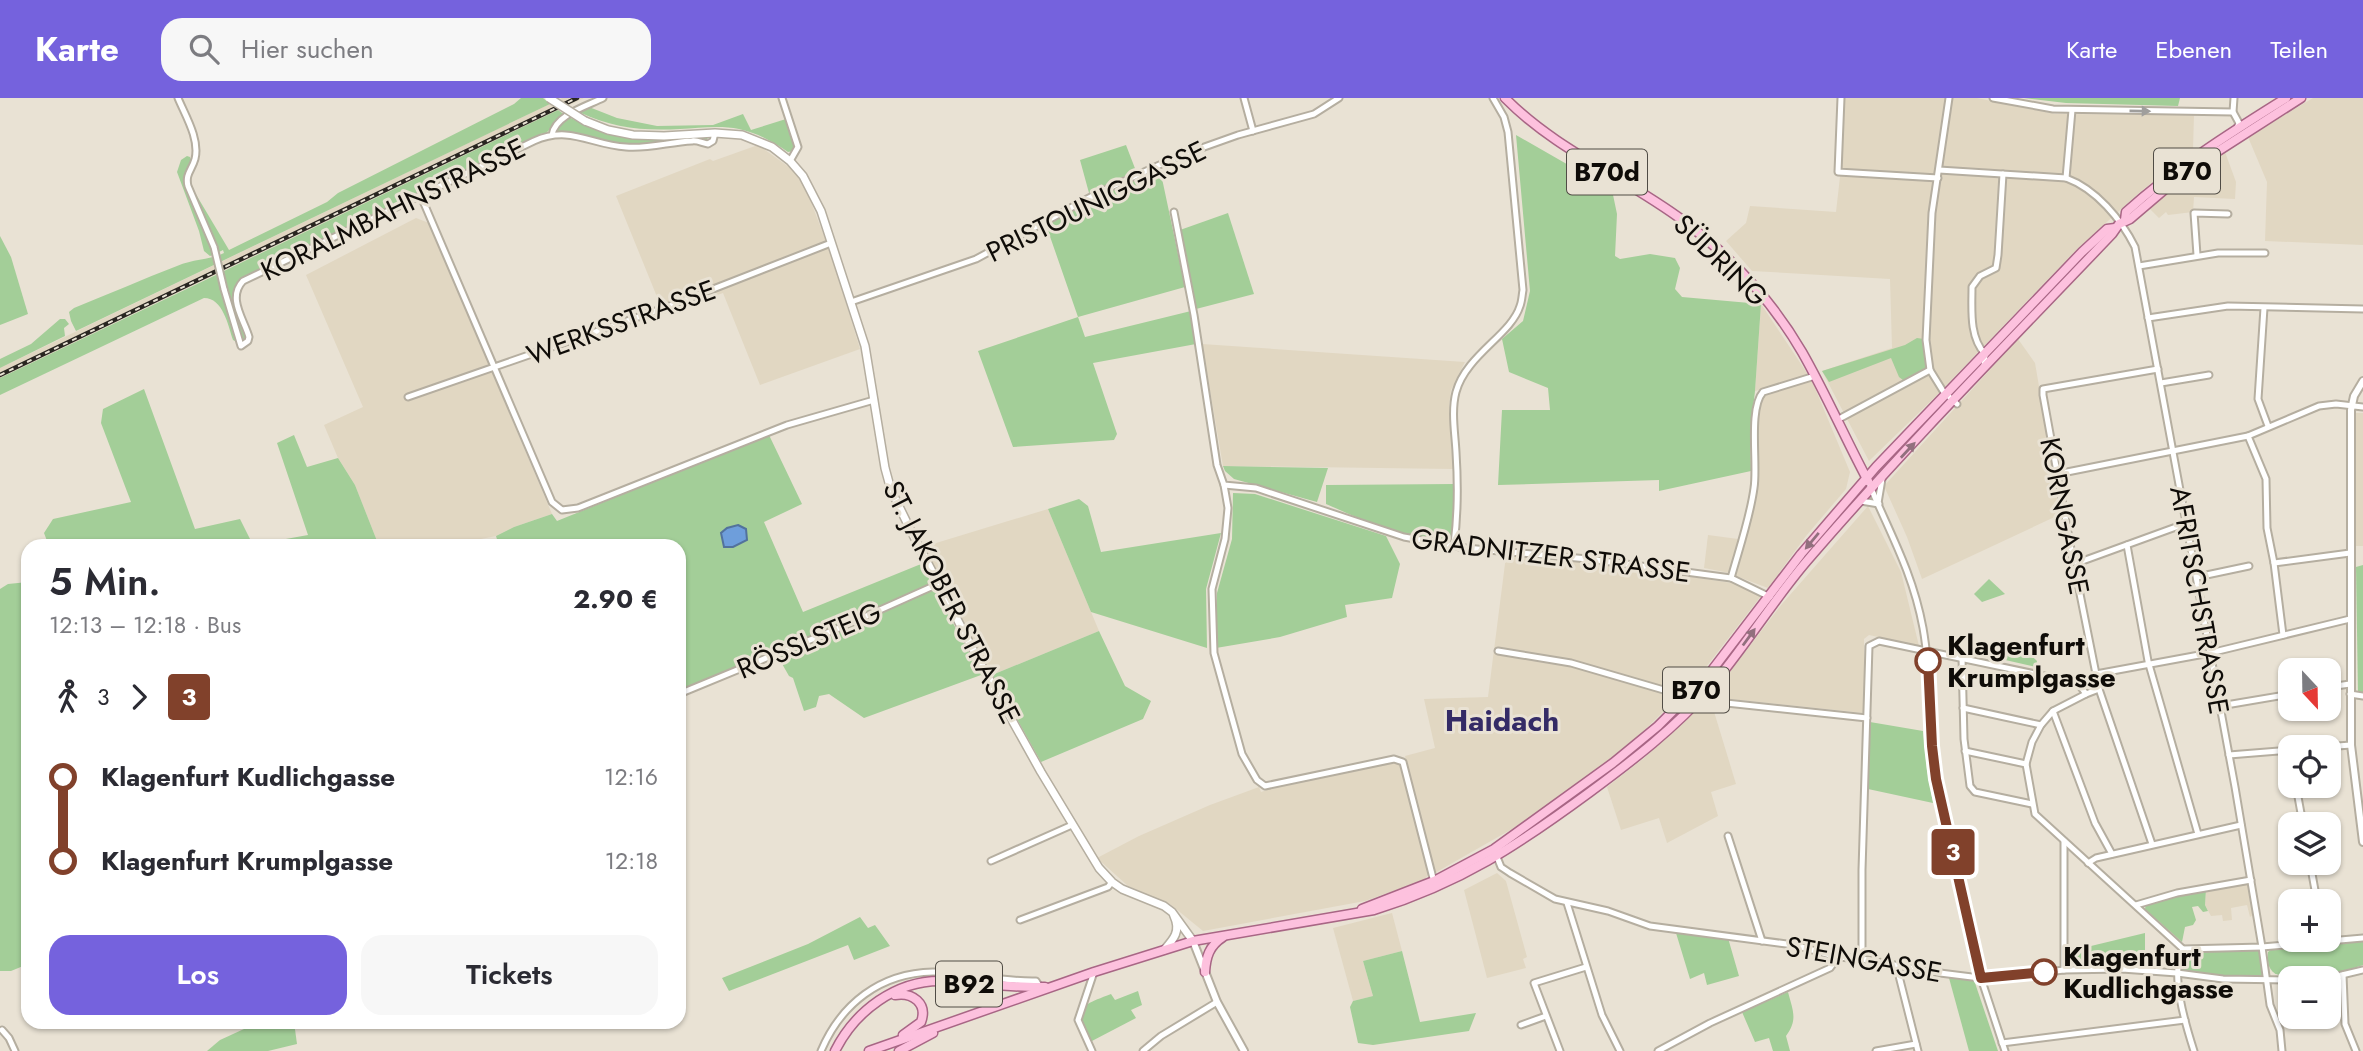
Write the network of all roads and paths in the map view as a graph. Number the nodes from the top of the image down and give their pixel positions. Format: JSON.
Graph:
{"nodes":[{"id":1,"x":178,"y":98,"type":"edge"},
{"id":2,"x":549,"y":98,"type":"edge"},
{"id":3,"x":603,"y":98,"type":"edge"},
{"id":4,"x":782,"y":98,"type":"edge"},
{"id":5,"x":1244,"y":98,"type":"edge"},
{"id":6,"x":1339,"y":98,"type":"edge"},
{"id":7,"x":1493,"y":98,"type":"edge"},
{"id":8,"x":1505,"y":98,"type":"edge"},
{"id":9,"x":1841,"y":98,"type":"edge"},
{"id":10,"x":1950,"y":98,"type":"edge"},
{"id":11,"x":1993,"y":98,"type":"edge"},
{"id":12,"x":2234,"y":98,"type":"edge"},
{"id":13,"x":2286,"y":98,"type":"edge"},
{"id":14,"x":2301,"y":98,"type":"edge"},
{"id":15,"x":2072,"y":110,"type":"junction"},
{"id":16,"x":2233,"y":112,"type":"junction"},
{"id":17,"x":2236,"y":128,"type":"junction"},
{"id":18,"x":1253,"y":131,"type":"junction"},
{"id":19,"x":715,"y":133,"type":"junction"},
{"id":20,"x":552,"y":135,"type":"junction"},
{"id":21,"x":790,"y":161,"type":"junction"},
{"id":22,"x":1939,"y":170,"type":"junction"},
{"id":23,"x":2182,"y":170,"type":"junction"},
{"id":24,"x":2003,"y":174,"type":"junction"},
{"id":25,"x":1938,"y":178,"type":"junction"},
{"id":26,"x":2066,"y":178,"type":"junction"},
{"id":27,"x":423,"y":201,"type":"dead end"},
{"id":28,"x":1174,"y":212,"type":"dead end"},
{"id":29,"x":2228,"y":214,"type":"dead end"},
{"id":30,"x":2120,"y":224,"type":"junction"},
{"id":31,"x":831,"y":243,"type":"junction"},
{"id":32,"x":2265,"y":253,"type":"dead end"},
{"id":33,"x":2197,"y":255,"type":"junction"},
{"id":34,"x":2139,"y":266,"type":"junction"},
{"id":35,"x":851,"y":302,"type":"junction"},
{"id":36,"x":2264,"y":308,"type":"junction"},
{"id":37,"x":2363,"y":309,"type":"edge"},
{"id":38,"x":2148,"y":318,"type":"junction"},
{"id":39,"x":1985,"y":354,"type":"junction"},
{"id":40,"x":494,"y":368,"type":"junction"},
{"id":41,"x":1983,"y":368,"type":"junction"},
{"id":42,"x":2158,"y":369,"type":"junction"},
{"id":43,"x":1930,"y":370,"type":"junction"},
{"id":44,"x":2209,"y":375,"type":"dead end"},
{"id":45,"x":1815,"y":376,"type":"junction"},
{"id":46,"x":2363,"y":381,"type":"edge"},
{"id":47,"x":2161,"y":383,"type":"junction"},
{"id":48,"x":1949,"y":396,"type":"junction"},
{"id":49,"x":408,"y":397,"type":"dead end"},
{"id":50,"x":874,"y":400,"type":"junction"},
{"id":51,"x":2351,"y":405,"type":"junction"},
{"id":52,"x":2363,"y":407,"type":"edge"},
{"id":53,"x":1837,"y":420,"type":"junction"},
{"id":54,"x":2268,"y":426,"type":"junction"},
{"id":55,"x":2248,"y":436,"type":"junction"},
{"id":56,"x":2174,"y":451,"type":"junction"},
{"id":57,"x":1880,"y":463,"type":"junction"},
{"id":58,"x":1859,"y":464,"type":"junction"},
{"id":59,"x":2057,"y":474,"type":"junction"},
{"id":60,"x":1882,"y":478,"type":"junction"},
{"id":61,"x":1869,"y":483,"type":"junction"},
{"id":62,"x":1224,"y":485,"type":"junction"},
{"id":63,"x":1857,"y":490,"type":"junction"},
{"id":64,"x":1861,"y":501,"type":"junction"},
{"id":65,"x":1878,"y":504,"type":"junction"},
{"id":66,"x":2187,"y":523,"type":"junction"},
{"id":67,"x":1454,"y":544,"type":"junction"},
{"id":68,"x":2127,"y":545,"type":"junction"},
{"id":69,"x":2350,"y":553,"type":"junction"},
{"id":70,"x":2077,"y":563,"type":"junction"},
{"id":71,"x":2274,"y":563,"type":"junction"},
{"id":72,"x":2249,"y":566,"type":"dead end"},
{"id":73,"x":2197,"y":577,"type":"junction"},
{"id":74,"x":1731,"y":578,"type":"junction"},
{"id":75,"x":938,"y":584,"type":"junction"},
{"id":76,"x":1772,"y":598,"type":"junction"},
{"id":77,"x":2350,"y":619,"type":"junction"},
{"id":78,"x":2283,"y":635,"type":"junction"},
{"id":79,"x":1498,"y":651,"type":"dead end"},
{"id":80,"x":1927,"y":652,"type":"junction"},
{"id":81,"x":2210,"y":653,"type":"junction"},
{"id":82,"x":1962,"y":658,"type":"junction"},
{"id":83,"x":2150,"y":665,"type":"junction"},
{"id":84,"x":2096,"y":674,"type":"junction"},
{"id":85,"x":2350,"y":684,"type":"junction"},
{"id":86,"x":2342,"y":685,"type":"edge"},
{"id":87,"x":2099,"y":689,"type":"junction"},
{"id":88,"x":686,"y":691,"type":"edge"},
{"id":89,"x":2086,"y":694,"type":"junction"},
{"id":90,"x":2350,"y":694,"type":"junction"},
{"id":91,"x":2278,"y":696,"type":"edge"},
{"id":92,"x":2363,"y":696,"type":"edge"},
{"id":93,"x":1688,"y":697,"type":"junction"},
{"id":94,"x":1698,"y":700,"type":"junction"},
{"id":95,"x":2220,"y":706,"type":"junction"},
{"id":96,"x":1963,"y":708,"type":"junction"},
{"id":97,"x":2053,"y":711,"type":"junction"},
{"id":98,"x":1867,"y":718,"type":"junction"},
{"id":99,"x":2041,"y":725,"type":"junction"},
{"id":100,"x":2351,"y":745,"type":"junction"},
{"id":101,"x":2341,"y":746,"type":"edge"},
{"id":102,"x":1640,"y":748,"type":"junction"},
{"id":103,"x":1965,"y":751,"type":"junction"},
{"id":104,"x":2278,"y":751,"type":"edge"},
{"id":105,"x":2229,"y":755,"type":"junction"},
{"id":106,"x":2026,"y":764,"type":"junction"},
{"id":107,"x":2352,"y":768,"type":"junction"},
{"id":108,"x":2363,"y":768,"type":"edge"},
{"id":109,"x":2032,"y":804,"type":"junction"},
{"id":110,"x":1072,"y":825,"type":"junction"},
{"id":111,"x":2241,"y":825,"type":"junction"},
{"id":112,"x":2362,"y":832,"type":"edge"},
{"id":113,"x":2197,"y":834,"type":"junction"},
{"id":114,"x":1728,"y":836,"type":"dead end"},
{"id":115,"x":2064,"y":841,"type":"junction"},
{"id":116,"x":2363,"y":842,"type":"edge"},
{"id":117,"x":2152,"y":844,"type":"junction"},
{"id":118,"x":1496,"y":853,"type":"junction"},
{"id":119,"x":2112,"y":854,"type":"junction"},
{"id":120,"x":991,"y":861,"type":"dead end"},
{"id":121,"x":2088,"y":863,"type":"junction"},
{"id":122,"x":1462,"y":866,"type":"junction"},
{"id":123,"x":1459,"y":878,"type":"junction"},
{"id":124,"x":2251,"y":880,"type":"junction"},
{"id":125,"x":1112,"y":882,"type":"junction"},
{"id":126,"x":1435,"y":885,"type":"junction"},
{"id":127,"x":1566,"y":903,"type":"junction"},
{"id":128,"x":2136,"y":905,"type":"junction"},
{"id":129,"x":1172,"y":912,"type":"junction"},
{"id":130,"x":1020,"y":920,"type":"dead end"},
{"id":131,"x":1227,"y":934,"type":"junction"},
{"id":132,"x":2363,"y":938,"type":"edge"},
{"id":133,"x":2341,"y":940,"type":"edge"},
{"id":134,"x":1193,"y":941,"type":"junction"},
{"id":135,"x":1762,"y":941,"type":"junction"},
{"id":136,"x":2278,"y":945,"type":"edge"},
{"id":137,"x":2262,"y":947,"type":"junction"},
{"id":138,"x":2183,"y":949,"type":"junction"},
{"id":139,"x":1164,"y":950,"type":"junction"},
{"id":140,"x":1838,"y":957,"type":"junction"},
{"id":141,"x":1862,"y":959,"type":"junction"},
{"id":142,"x":1899,"y":966,"type":"junction"},
{"id":143,"x":1586,"y":967,"type":"junction"},
{"id":144,"x":2064,"y":970,"type":"junction"},
{"id":145,"x":2362,"y":970,"type":"edge"},
{"id":146,"x":1094,"y":972,"type":"junction"},
{"id":147,"x":1205,"y":972,"type":"junction"},
{"id":148,"x":2177,"y":973,"type":"junction"},
{"id":149,"x":2343,"y":975,"type":"joint"},
{"id":150,"x":1981,"y":978,"type":"junction"},
{"id":151,"x":2267,"y":981,"type":"junction"},
{"id":152,"x":2278,"y":981,"type":"edge"},
{"id":153,"x":1055,"y":986,"type":"junction"},
{"id":154,"x":1040,"y":987,"type":"junction"},
{"id":155,"x":885,"y":996,"type":"junction"},
{"id":156,"x":1217,"y":1002,"type":"junction"},
{"id":157,"x":1546,"y":1016,"type":"junction"},
{"id":158,"x":2185,"y":1020,"type":"junction"},
{"id":159,"x":952,"y":1023,"type":"junction"},
{"id":160,"x":1521,"y":1025,"type":"dead end"},
{"id":161,"x":2,"y":1030,"type":"dead end"},
{"id":162,"x":891,"y":1043,"type":"junction"},
{"id":163,"x":2002,"y":1043,"type":"junction"},
{"id":164,"x":1916,"y":1044,"type":"junction"},
{"id":165,"x":15,"y":1051,"type":"edge"},
{"id":166,"x":821,"y":1051,"type":"edge"},
{"id":167,"x":835,"y":1051,"type":"edge"},
{"id":168,"x":869,"y":1051,"type":"edge"},
{"id":169,"x":899,"y":1051,"type":"edge"},
{"id":170,"x":1092,"y":1051,"type":"edge"},
{"id":171,"x":1143,"y":1051,"type":"edge"},
{"id":172,"x":1244,"y":1051,"type":"edge"},
{"id":173,"x":1560,"y":1051,"type":"edge"},
{"id":174,"x":1620,"y":1051,"type":"edge"},
{"id":175,"x":1658,"y":1051,"type":"edge"},
{"id":176,"x":1876,"y":1051,"type":"edge"},
{"id":177,"x":1918,"y":1051,"type":"edge"},
{"id":178,"x":2005,"y":1051,"type":"edge"},
{"id":179,"x":2194,"y":1051,"type":"edge"},
{"id":180,"x":2282,"y":1051,"type":"edge"},
{"id":181,"x":2356,"y":1051,"type":"edge"}],
"edges":[{"from":1,"to":20,"type":"street","name":"KORALMBAHNSTRASSE","bridge":true},
{"from":2,"to":19,"type":"main road","name":"ST. JAKOBER STRASSE","bridge":true},
{"from":3,"to":20,"type":"street","name":"KORALMBAHNSTRASSE"},
{"from":4,"to":21,"type":"street"},
{"from":5,"to":18,"type":"street"},
{"from":6,"to":18,"type":"street","name":"PRISTOUNIGGASSE"},
{"from":7,"to":67,"type":"street"},
{"from":8,"to":45,"type":"main road","name":"SÜDRING","number":"B70d"},
{"from":9,"to":25,"type":"street"},
{"from":10,"to":22,"type":"street"},
{"from":11,"to":15,"type":"street"},
{"from":12,"to":16,"type":"street"},
{"from":13,"to":17,"type":"main road","number":"B70"},
{"from":14,"to":23,"type":"main road","number":"B70"},
{"from":15,"to":16,"type":"street","one_way":true},
{"from":15,"to":26,"type":"street"},
{"from":16,"to":17,"type":"street"},
{"from":17,"to":23,"type":"main road","number":"B70"},
{"from":18,"to":35,"type":"street","name":"PRISTOUNIGGASSE"},
{"from":19,"to":20,"type":"street"},
{"from":19,"to":21,"type":"main road","name":"ST. JAKOBER STRASSE"},
{"from":21,"to":31,"type":"main road","name":"ST. JAKOBER STRASSE"},
{"from":22,"to":24,"type":"street"},
{"from":22,"to":25,"type":"street"},
{"from":23,"to":30,"type":"main road","number":"B70"},
{"from":24,"to":26,"type":"street"},
{"from":24,"to":39,"type":"street"},
{"from":25,"to":43,"type":"street"},
{"from":26,"to":30,"type":"street","name":"AFRITSCHSTRASSE"},
{"from":27,"to":40,"type":"street"},
{"from":28,"to":62,"type":"street"},
{"from":29,"to":33,"type":"street"},
{"from":30,"to":34,"type":"street","name":"AFRITSCHSTRASSE"},
{"from":30,"to":39,"type":"main road","number":"B70"},
{"from":30,"to":41,"type":"main road","number":"B70"},
{"from":31,"to":35,"type":"main road","name":"ST. JAKOBER STRASSE"},
{"from":31,"to":40,"type":"street","name":"WERKSSTRASSE"},
{"from":32,"to":33,"type":"street"},
{"from":33,"to":34,"type":"street"},
{"from":34,"to":38,"type":"street","name":"AFRITSCHSTRASSE"},
{"from":35,"to":50,"type":"main road","name":"ST. JAKOBER STRASSE"},
{"from":36,"to":37,"type":"street"},
{"from":36,"to":38,"type":"street"},
{"from":36,"to":54,"type":"street"},
{"from":38,"to":42,"type":"street","name":"AFRITSCHSTRASSE"},
{"from":39,"to":41,"type":"street"},
{"from":39,"to":48,"type":"main road","number":"B70"},
{"from":40,"to":49,"type":"street","name":"WERKSSTRASSE"},
{"from":40,"to":50,"type":"street"},
{"from":41,"to":48,"type":"main road","number":"B70"},
{"from":42,"to":47,"type":"street","name":"AFRITSCHSTRASSE"},
{"from":42,"to":59,"type":"street","name":"KORNGASSE"},
{"from":43,"to":48,"type":"street"},
{"from":43,"to":53,"type":"street"},
{"from":44,"to":47,"type":"street"},
{"from":45,"to":53,"type":"main road","name":"SÜDRING","number":"B70d"},
{"from":45,"to":74,"type":"street"},
{"from":46,"to":51,"type":"street"},
{"from":47,"to":56,"type":"street","name":"AFRITSCHSTRASSE"},
{"from":48,"to":57,"type":"main road","number":"B70"},
{"from":60,"to":48,"type":"main road","number":"B70","one_way":true},
{"from":50,"to":75,"type":"main road","name":"ST. JAKOBER STRASSE"},
{"from":51,"to":52,"type":"street"},
{"from":51,"to":54,"type":"street"},
{"from":51,"to":69,"type":"street"},
{"from":53,"to":58,"type":"main road","name":"SÜDRING","number":"B70d"},
{"from":54,"to":55,"type":"street"},
{"from":55,"to":56,"type":"street"},
{"from":55,"to":71,"type":"street"},
{"from":56,"to":59,"type":"street"},
{"from":56,"to":66,"type":"street","name":"AFRITSCHSTRASSE"},
{"from":57,"to":58,"type":"main road"},
{"from":57,"to":63,"type":"main road","number":"B70"},
{"from":58,"to":61,"type":"main road","name":"SÜDRING","number":"B70d"},
{"from":58,"to":63,"type":"main road"},
{"from":59,"to":70,"type":"street","name":"KORNGASSE"},
{"from":60,"to":61,"type":"main road"},
{"from":60,"to":64,"type":"main road","number":"B70"},
{"from":60,"to":65,"type":"street"},
{"from":61,"to":63,"type":"main road"},
{"from":61,"to":65,"type":"street"},
{"from":62,"to":67,"type":"street","name":"GRADNITZER STRASSE"},
{"from":62,"to":126,"type":"street"},
{"from":63,"to":76,"type":"main road","number":"B70","one_way":true},
{"from":64,"to":65,"type":"street"},
{"from":64,"to":76,"type":"main road","number":"B70"},
{"from":65,"to":80,"type":"street"},
{"from":66,"to":68,"type":"street"},
{"from":66,"to":73,"type":"street","name":"AFRITSCHSTRASSE"},
{"from":67,"to":74,"type":"street","name":"GRADNITZER STRASSE"},
{"from":68,"to":70,"type":"street"},
{"from":68,"to":83,"type":"street"},
{"from":69,"to":71,"type":"street"},
{"from":69,"to":77,"type":"street"},
{"from":70,"to":84,"type":"street","name":"KORNGASSE"},
{"from":71,"to":78,"type":"street"},
{"from":72,"to":73,"type":"street"},
{"from":73,"to":81,"type":"street","name":"AFRITSCHSTRASSE"},
{"from":74,"to":76,"type":"street","name":"GRADNITZER STRASSE"},
{"from":75,"to":88,"type":"street","name":"RÖSSLSTEIG"},
{"from":75,"to":110,"type":"main road","name":"ST. JAKOBER STRASSE"},
{"from":76,"to":93,"type":"main road","number":"B70"},
{"from":94,"to":76,"type":"main road","number":"B70","one_way":true},
{"from":77,"to":78,"type":"street"},
{"from":77,"to":85,"type":"street"},
{"from":78,"to":81,"type":"street"},
{"from":79,"to":93,"type":"street"},
{"from":80,"to":82,"type":"street"},
{"from":80,"to":98,"type":"street"},
{"from":80,"to":150,"type":"street"},
{"from":81,"to":83,"type":"street"},
{"from":81,"to":95,"type":"street","name":"AFRITSCHSTRASSE"},
{"from":82,"to":89,"type":"street"},
{"from":82,"to":96,"type":"street"},
{"from":83,"to":84,"type":"street"},
{"from":83,"to":113,"type":"street"},
{"from":84,"to":87,"type":"street","name":"KORNGASSE"},
{"from":85,"to":86,"type":"street"},
{"from":85,"to":90,"type":"street"},
{"from":87,"to":89,"type":"street"},
{"from":87,"to":117,"type":"street","name":"KORNGASSE"},
{"from":89,"to":97,"type":"street"},
{"from":90,"to":92,"type":"street"},
{"from":90,"to":100,"type":"street"},
{"from":91,"to":95,"type":"street"},
{"from":93,"to":94,"type":"street"},
{"from":93,"to":102,"type":"main road","number":"B70"},
{"from":94,"to":98,"type":"street"},
{"from":94,"to":102,"type":"main road","number":"B70"},
{"from":95,"to":105,"type":"street","name":"AFRITSCHSTRASSE"},
{"from":96,"to":99,"type":"street"},
{"from":96,"to":103,"type":"street"},
{"from":97,"to":99,"type":"street"},
{"from":97,"to":119,"type":"street"},
{"from":98,"to":141,"type":"street"},
{"from":99,"to":106,"type":"street"},
{"from":100,"to":101,"type":"street"},
{"from":100,"to":107,"type":"street"},
{"from":102,"to":118,"type":"main road","number":"B70"},
{"from":103,"to":106,"type":"street"},
{"from":103,"to":109,"type":"street"},
{"from":104,"to":105,"type":"street"},
{"from":105,"to":111,"type":"street","name":"AFRITSCHSTRASSE"},
{"from":106,"to":109,"type":"street"},
{"from":107,"to":108,"type":"street"},
{"from":107,"to":112,"type":"street"},
{"from":109,"to":115,"type":"street"},
{"from":110,"to":120,"type":"street"},
{"from":110,"to":125,"type":"main road","name":"ST. JAKOBER STRASSE"},
{"from":111,"to":113,"type":"street"},
{"from":111,"to":124,"type":"street","name":"AFRITSCHSTRASSE"},
{"from":112,"to":116,"type":"street"},
{"from":113,"to":117,"type":"street"},
{"from":114,"to":135,"type":"street"},
{"from":115,"to":121,"type":"street"},
{"from":115,"to":144,"type":"street"},
{"from":117,"to":119,"type":"street"},
{"from":118,"to":122,"type":"main road","number":"B70"},
{"from":118,"to":123,"type":"main road","number":"B70"},
{"from":118,"to":127,"type":"street","name":"STEINGASSE"},
{"from":119,"to":121,"type":"street"},
{"from":121,"to":128,"type":"street"},
{"from":122,"to":123,"type":"main road"},
{"from":122,"to":126,"type":"main road","number":"B70"},
{"from":123,"to":126,"type":"main road","number":"B70"},
{"from":124,"to":128,"type":"street"},
{"from":124,"to":137,"type":"street","name":"AFRITSCHSTRASSE"},
{"from":125,"to":129,"type":"main road","name":"ST. JAKOBER STRASSE"},
{"from":125,"to":130,"type":"street"},
{"from":126,"to":131,"type":"main road","number":"B70"},
{"from":127,"to":135,"type":"street","name":"STEINGASSE"},
{"from":127,"to":143,"type":"street"},
{"from":128,"to":138,"type":"street"},
{"from":129,"to":134,"type":"main road","name":"ST. JAKOBER STRASSE"},
{"from":129,"to":139,"type":"main road"},
{"from":131,"to":134,"type":"main road","number":"B70"},
{"from":131,"to":147,"type":"main road"},
{"from":132,"to":133,"type":"street"},
{"from":134,"to":139,"type":"main road","number":"B70"},
{"from":134,"to":147,"type":"street"},
{"from":135,"to":140,"type":"street","name":"STEINGASSE"},
{"from":136,"to":137,"type":"street"},
{"from":137,"to":138,"type":"street"},
{"from":137,"to":151,"type":"street","name":"AFRITSCHSTRASSE"},
{"from":138,"to":148,"type":"street"},
{"from":139,"to":146,"type":"main road","number":"B70"},
{"from":140,"to":141,"type":"street","name":"STEINGASSE"},
{"from":140,"to":175,"type":"street"},
{"from":141,"to":142,"type":"street","name":"STEINGASSE"},
{"from":142,"to":150,"type":"street","name":"STEINGASSE"},
{"from":142,"to":164,"type":"street"},
{"from":143,"to":157,"type":"street"},
{"from":143,"to":174,"type":"street"},
{"from":144,"to":148,"type":"street","name":"STEINGASSE"},
{"from":144,"to":150,"type":"street","name":"STEINGASSE"},
{"from":145,"to":149,"type":"street"},
{"from":146,"to":153,"type":"main road","number":"B70"},
{"from":146,"to":170,"type":"street"},
{"from":147,"to":156,"type":"street"},
{"from":148,"to":151,"type":"street","name":"STEINGASSE"},
{"from":148,"to":158,"type":"street"},
{"from":149,"to":181,"type":"street"},
{"from":150,"to":163,"type":"street"},
{"from":151,"to":152,"type":"street","name":"STEINGASSE"},
{"from":151,"to":180,"type":"street","name":"AFRITSCHSTRASSE"},
{"from":153,"to":154,"type":"main road","number":"B92"},
{"from":153,"to":159,"type":"main road","number":"B70"},
{"from":154,"to":155,"type":"main road","number":"B92"},
{"from":154,"to":166,"type":"street"},
{"from":155,"to":162,"type":"main road","number":"B92"},
{"from":155,"to":167,"type":"main road","number":"B92"},
{"from":156,"to":171,"type":"street"},
{"from":156,"to":172,"type":"street"},
{"from":157,"to":160,"type":"street"},
{"from":157,"to":173,"type":"street"},
{"from":158,"to":163,"type":"street"},
{"from":158,"to":179,"type":"street"},
{"from":159,"to":162,"type":"main road","number":"B70"},
{"from":159,"to":169,"type":"main road","number":"B92"},
{"from":161,"to":165,"type":"street"},
{"from":162,"to":168,"type":"main road","number":"B70"},
{"from":163,"to":178,"type":"street"},
{"from":164,"to":176,"type":"street"},
{"from":164,"to":177,"type":"street"}]}
